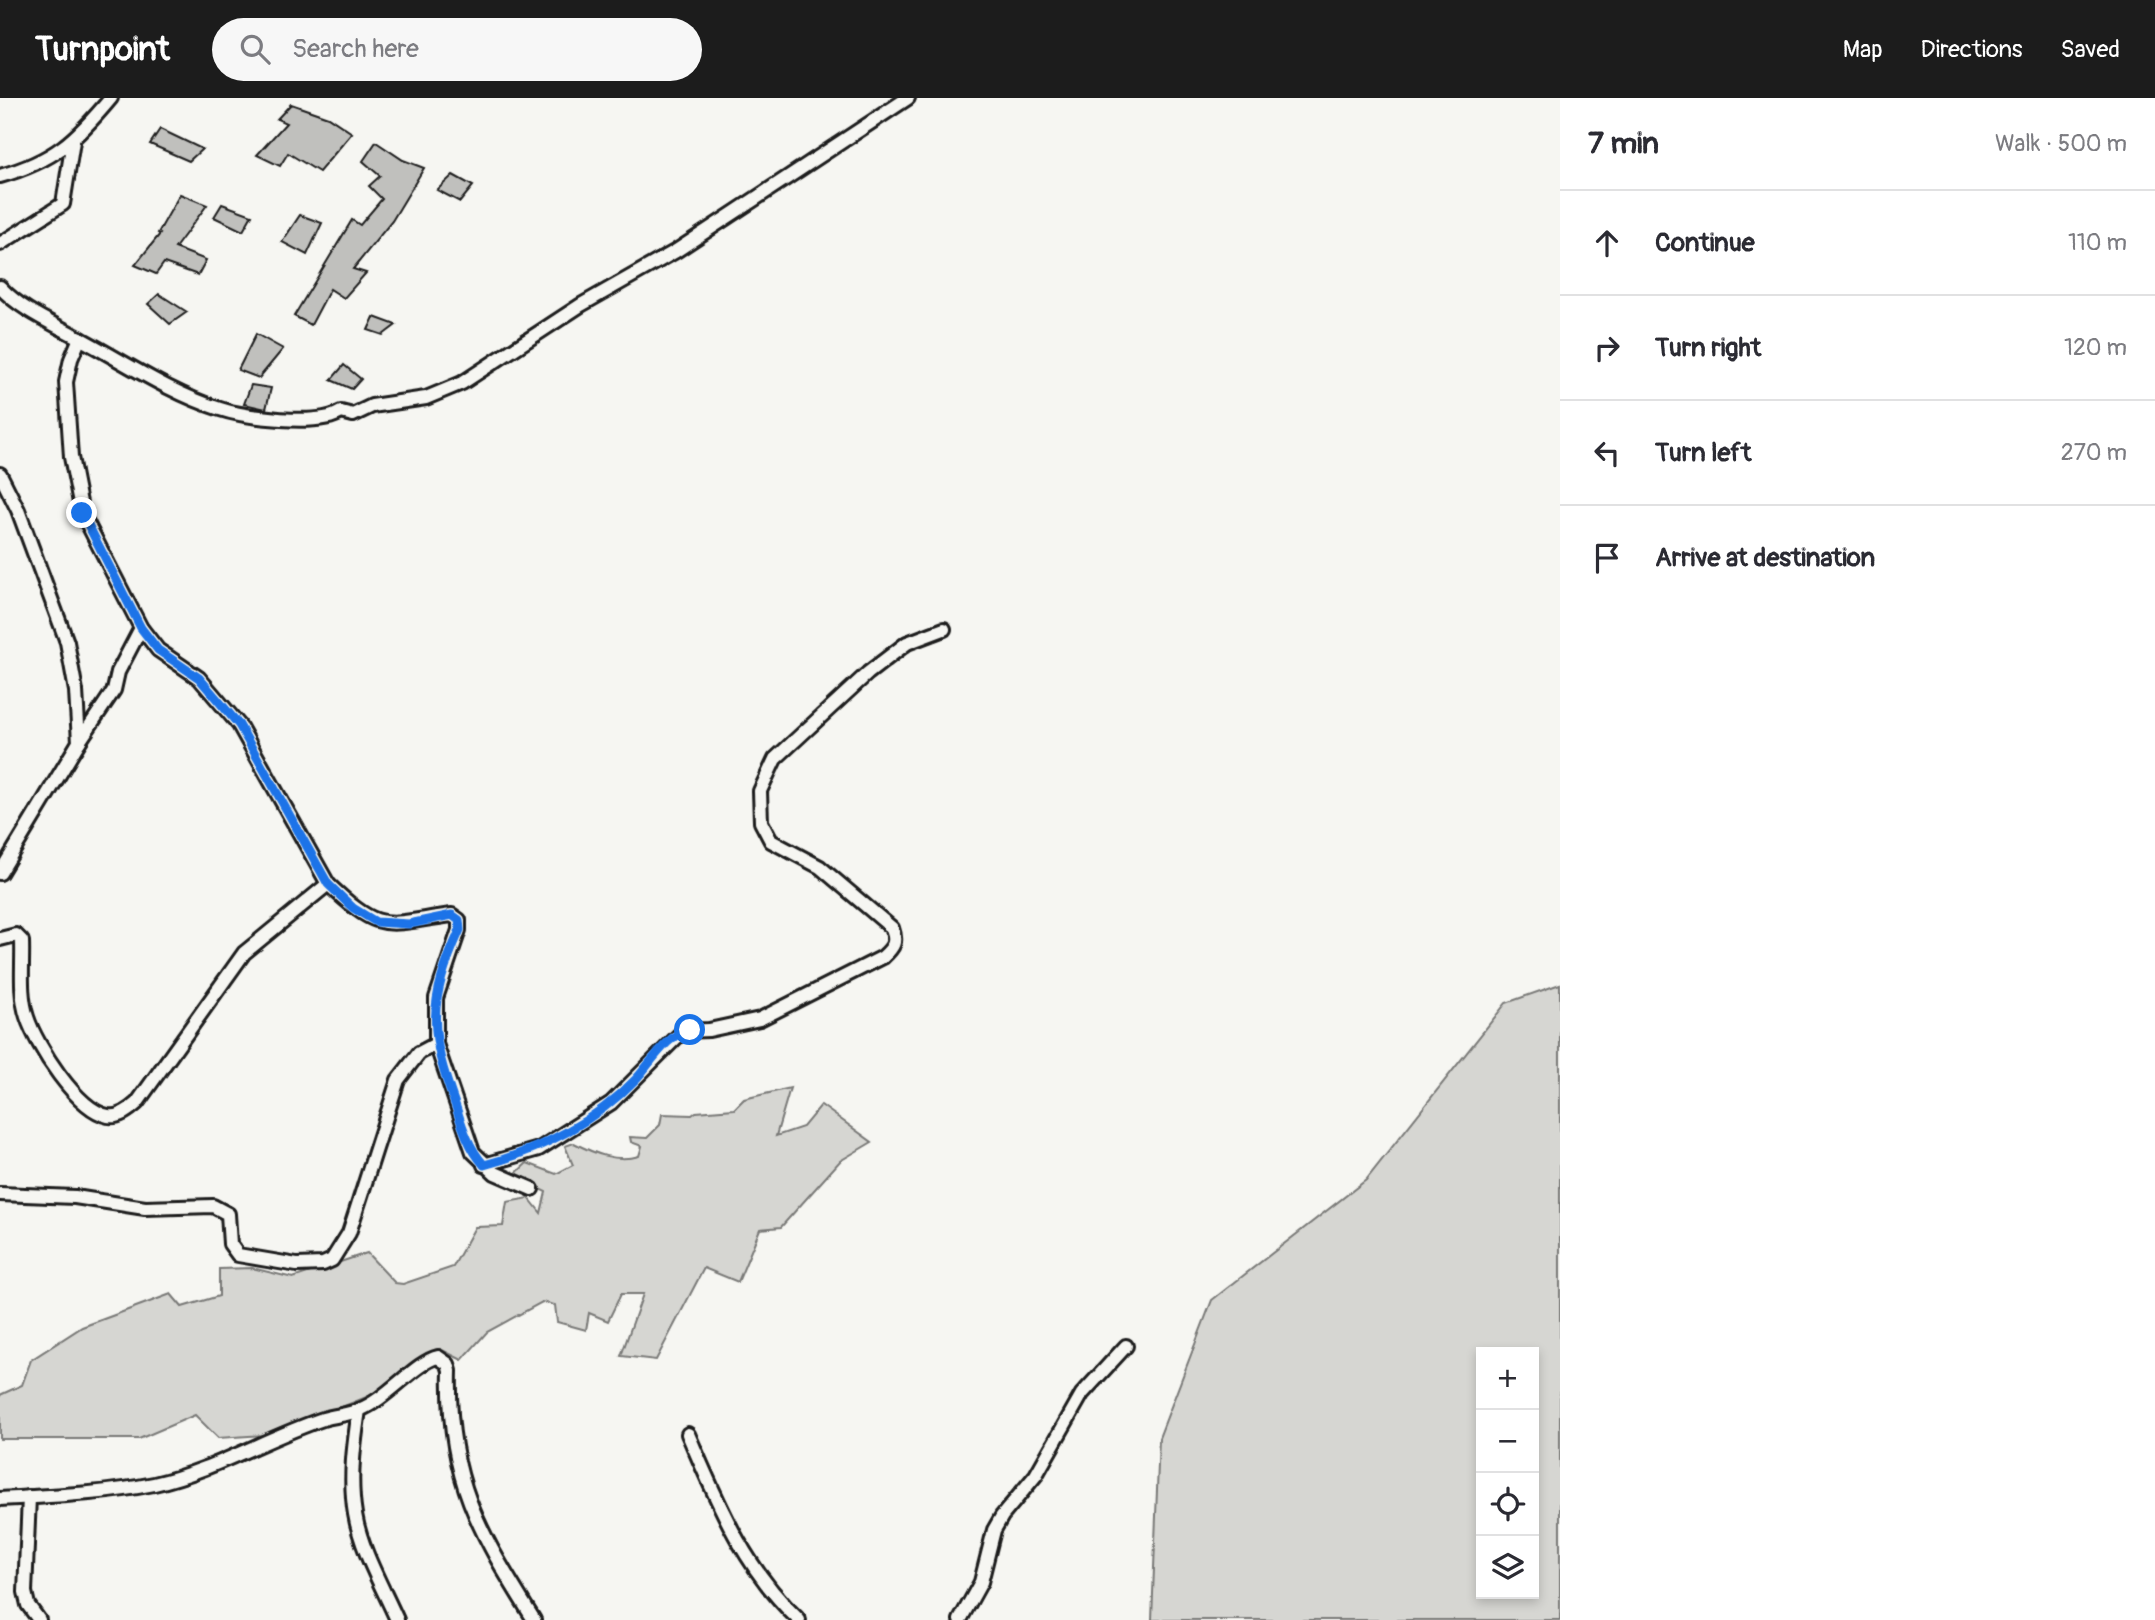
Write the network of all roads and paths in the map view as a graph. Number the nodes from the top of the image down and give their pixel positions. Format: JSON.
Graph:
{"nodes":[{"id":1,"x":111,"y":98,"type":"edge"},
{"id":2,"x":908,"y":98,"type":"edge"},
{"id":3,"x":73,"y":141,"type":"junction"},
{"id":4,"x":0,"y":176,"type":"edge"},
{"id":5,"x":0,"y":244,"type":"edge"},
{"id":6,"x":0,"y":287,"type":"edge"},
{"id":7,"x":80,"y":338,"type":"junction"},
{"id":8,"x":0,"y":474,"type":"edge"},
{"id":9,"x":141,"y":628,"type":"junction"},
{"id":10,"x":944,"y":629,"type":"dead end"},
{"id":11,"x":79,"y":742,"type":"junction"},
{"id":12,"x":0,"y":873,"type":"edge"},
{"id":13,"x":328,"y":884,"type":"junction"},
{"id":14,"x":0,"y":939,"type":"edge"},
{"id":15,"x":436,"y":1044,"type":"junction"},
{"id":16,"x":484,"y":1165,"type":"junction"},
{"id":17,"x":532,"y":1189,"type":"dead end"},
{"id":18,"x":0,"y":1194,"type":"edge"},
{"id":19,"x":1126,"y":1346,"type":"dead end"},
{"id":20,"x":359,"y":1410,"type":"junction"},
{"id":21,"x":688,"y":1434,"type":"dead end"},
{"id":22,"x":29,"y":1497,"type":"junction"},
{"id":23,"x":0,"y":1499,"type":"edge"},
{"id":24,"x":38,"y":1620,"type":"edge"},
{"id":25,"x":397,"y":1620,"type":"edge"},
{"id":26,"x":534,"y":1620,"type":"edge"},
{"id":27,"x":799,"y":1620,"type":"edge"},
{"id":28,"x":960,"y":1620,"type":"edge"}],
"edges":[{"from":1,"to":3,"type":"street"},
{"from":2,"to":7,"type":"street"},
{"from":3,"to":4,"type":"street"},
{"from":3,"to":5,"type":"street"},
{"from":6,"to":7,"type":"street"},
{"from":7,"to":9,"type":"street"},
{"from":8,"to":11,"type":"street"},
{"from":9,"to":11,"type":"street"},
{"from":9,"to":13,"type":"street"},
{"from":10,"to":16,"type":"street"},
{"from":11,"to":12,"type":"street"},
{"from":13,"to":14,"type":"street"},
{"from":13,"to":15,"type":"street"},
{"from":15,"to":16,"type":"street"},
{"from":15,"to":18,"type":"street"},
{"from":16,"to":17,"type":"street"},
{"from":19,"to":28,"type":"street"},
{"from":20,"to":22,"type":"street"},
{"from":20,"to":25,"type":"street"},
{"from":20,"to":26,"type":"street"},
{"from":21,"to":27,"type":"street"},
{"from":22,"to":23,"type":"street"},
{"from":22,"to":24,"type":"street"}]}
